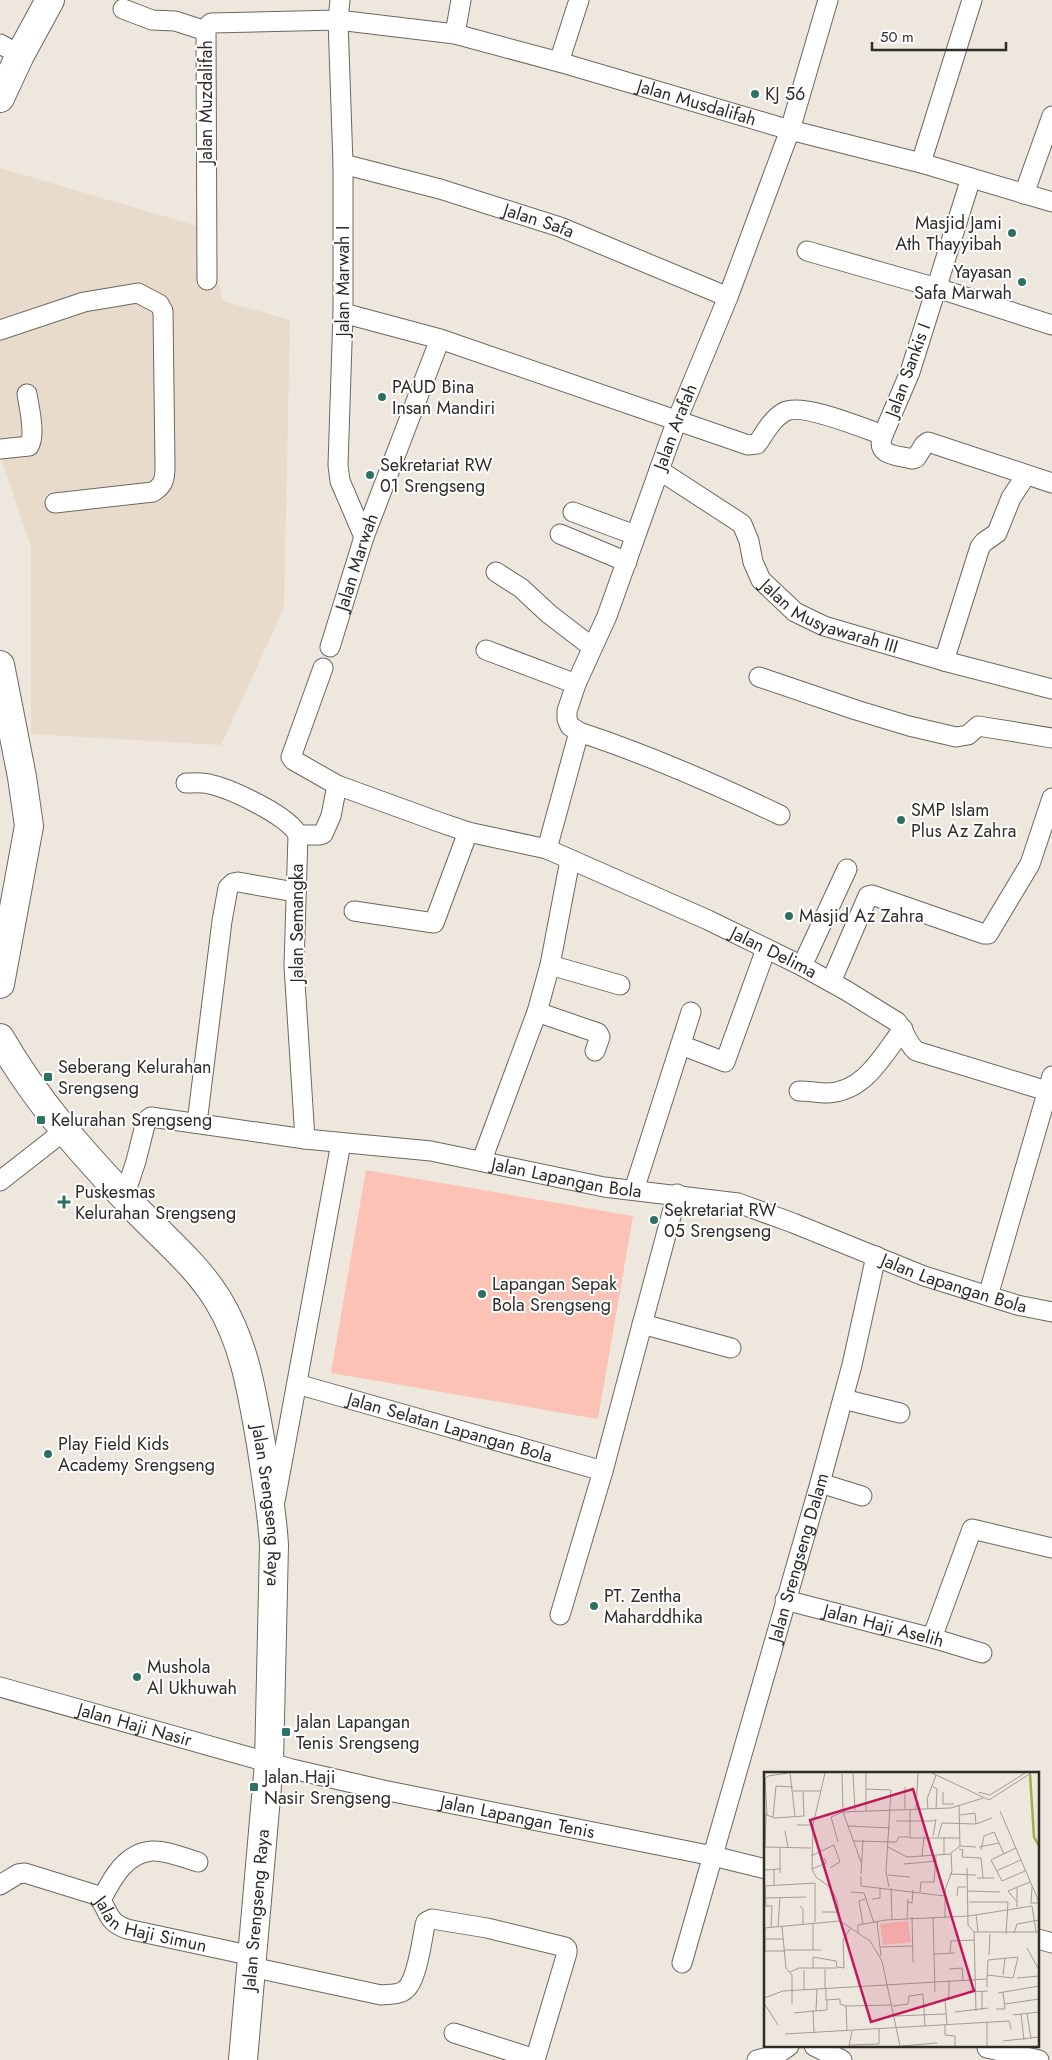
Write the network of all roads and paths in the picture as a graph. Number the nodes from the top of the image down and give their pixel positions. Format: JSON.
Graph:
{"nodes":[{"id":1,"x":50,"y":0,"type":"edge"},
{"id":2,"x":340,"y":0,"type":"edge"},
{"id":3,"x":461,"y":0,"type":"edge"},
{"id":4,"x":579,"y":0,"type":"edge"},
{"id":5,"x":828,"y":0,"type":"edge"},
{"id":6,"x":972,"y":0,"type":"edge"},
{"id":7,"x":123,"y":9,"type":"dead end"},
{"id":8,"x":338,"y":20,"type":"junction"},
{"id":9,"x":206,"y":31,"type":"junction"},
{"id":10,"x":455,"y":34,"type":"junction"},
{"id":11,"x":10,"y":50,"type":"edge"},
{"id":12,"x":559,"y":62,"type":"junction"},
{"id":13,"x":0,"y":98,"type":"edge"},
{"id":14,"x":1052,"y":116,"type":"edge"},
{"id":15,"x":790,"y":130,"type":"junction"},
{"id":16,"x":921,"y":163,"type":"junction"},
{"id":17,"x":343,"y":164,"type":"junction"},
{"id":18,"x":971,"y":178,"type":"junction"},
{"id":19,"x":1024,"y":194,"type":"junction"},
{"id":20,"x":1052,"y":202,"type":"edge"},
{"id":21,"x":807,"y":251,"type":"dead end"},
{"id":22,"x":207,"y":280,"type":"dead end"},
{"id":23,"x":937,"y":288,"type":"junction"},
{"id":24,"x":728,"y":298,"type":"junction"},
{"id":25,"x":344,"y":313,"type":"junction"},
{"id":26,"x":1052,"y":325,"type":"edge"},
{"id":27,"x":0,"y":330,"type":"edge"},
{"id":28,"x":440,"y":339,"type":"junction"},
{"id":29,"x":27,"y":394,"type":"dead end"},
{"id":30,"x":677,"y":420,"type":"junction"},
{"id":31,"x":882,"y":440,"type":"junction"},
{"id":32,"x":0,"y":449,"type":"edge"},
{"id":33,"x":659,"y":470,"type":"junction"},
{"id":34,"x":1026,"y":474,"type":"junction"},
{"id":35,"x":1052,"y":483,"type":"edge"},
{"id":36,"x":55,"y":503,"type":"dead end"},
{"id":37,"x":573,"y":512,"type":"dead end"},
{"id":38,"x":560,"y":534,"type":"dead end"},
{"id":39,"x":635,"y":535,"type":"junction"},
{"id":40,"x":364,"y":537,"type":"junction"},
{"id":41,"x":627,"y":562,"type":"junction"},
{"id":42,"x":496,"y":572,"type":"dead end"},
{"id":43,"x":330,"y":647,"type":"dead end"},
{"id":44,"x":592,"y":648,"type":"junction"},
{"id":45,"x":486,"y":650,"type":"dead end"},
{"id":46,"x":944,"y":661,"type":"junction"},
{"id":47,"x":0,"y":665,"type":"edge"},
{"id":48,"x":323,"y":668,"type":"dead end"},
{"id":49,"x":759,"y":677,"type":"dead end"},
{"id":50,"x":576,"y":684,"type":"junction"},
{"id":51,"x":1052,"y":689,"type":"edge"},
{"id":52,"x":580,"y":732,"type":"junction"},
{"id":53,"x":1052,"y":738,"type":"edge"},
{"id":54,"x":186,"y":783,"type":"dead end"},
{"id":55,"x":337,"y":785,"type":"junction"},
{"id":56,"x":1052,"y":798,"type":"edge"},
{"id":57,"x":780,"y":815,"type":"dead end"},
{"id":58,"x":475,"y":833,"type":"junction"},
{"id":59,"x":298,"y":835,"type":"junction"},
{"id":60,"x":547,"y":849,"type":"junction"},
{"id":61,"x":570,"y":860,"type":"junction"},
{"id":62,"x":847,"y":869,"type":"dead end"},
{"id":63,"x":295,"y":892,"type":"junction"},
{"id":64,"x":354,"y":911,"type":"dead end"},
{"id":65,"x":5,"y":933,"type":"edge"},
{"id":66,"x":766,"y":949,"type":"junction"},
{"id":67,"x":550,"y":965,"type":"junction"},
{"id":68,"x":802,"y":966,"type":"junction"},
{"id":69,"x":831,"y":982,"type":"junction"},
{"id":70,"x":0,"y":984,"type":"edge"},
{"id":71,"x":620,"y":985,"type":"dead end"},
{"id":72,"x":536,"y":1012,"type":"junction"},
{"id":73,"x":691,"y":1012,"type":"dead end"},
{"id":74,"x":903,"y":1029,"type":"junction"},
{"id":75,"x":0,"y":1038,"type":"edge"},
{"id":76,"x":681,"y":1045,"type":"junction"},
{"id":77,"x":595,"y":1050,"type":"dead end"},
{"id":78,"x":1049,"y":1084,"type":"edge"},
{"id":79,"x":800,"y":1091,"type":"dead end"},
{"id":80,"x":198,"y":1123,"type":"junction"},
{"id":81,"x":64,"y":1132,"type":"junction"},
{"id":82,"x":305,"y":1139,"type":"junction"},
{"id":83,"x":341,"y":1143,"type":"junction"},
{"id":84,"x":482,"y":1160,"type":"junction"},
{"id":85,"x":0,"y":1182,"type":"edge"},
{"id":86,"x":634,"y":1190,"type":"junction"},
{"id":87,"x":677,"y":1194,"type":"junction"},
{"id":88,"x":124,"y":1197,"type":"junction"},
{"id":89,"x":876,"y":1256,"type":"junction"},
{"id":90,"x":988,"y":1296,"type":"junction"},
{"id":91,"x":1052,"y":1312,"type":"edge"},
{"id":92,"x":642,"y":1324,"type":"junction"},
{"id":93,"x":732,"y":1348,"type":"dead end"},
{"id":94,"x":297,"y":1384,"type":"junction"},
{"id":95,"x":843,"y":1399,"type":"junction"},
{"id":96,"x":900,"y":1413,"type":"dead end"},
{"id":97,"x":603,"y":1471,"type":"junction"},
{"id":98,"x":820,"y":1483,"type":"junction"},
{"id":99,"x":862,"y":1496,"type":"dead end"},
{"id":100,"x":273,"y":1514,"type":"junction"},
{"id":101,"x":1052,"y":1548,"type":"edge"},
{"id":102,"x":786,"y":1600,"type":"junction"},
{"id":103,"x":560,"y":1615,"type":"dead end"},
{"id":104,"x":932,"y":1638,"type":"junction"},
{"id":105,"x":982,"y":1653,"type":"dead end"},
{"id":106,"x":0,"y":1687,"type":"edge"},
{"id":107,"x":269,"y":1763,"type":"junction"},
{"id":108,"x":713,"y":1856,"type":"junction"},
{"id":109,"x":198,"y":1862,"type":"dead end"},
{"id":110,"x":764,"y":1869,"type":"edge"},
{"id":111,"x":0,"y":1885,"type":"edge"},
{"id":112,"x":101,"y":1900,"type":"junction"},
{"id":113,"x":252,"y":1962,"type":"junction"},
{"id":114,"x":682,"y":1963,"type":"dead end"},
{"id":115,"x":454,"y":2033,"type":"dead end"},
{"id":116,"x":786,"y":2048,"type":"edge"},
{"id":117,"x":818,"y":2048,"type":"edge"},
{"id":118,"x":986,"y":2048,"type":"dead end"},
{"id":119,"x":243,"y":2060,"type":"edge"},
{"id":120,"x":535,"y":2060,"type":"edge"},
{"id":121,"x":757,"y":2060,"type":"edge"},
{"id":122,"x":842,"y":2060,"type":"edge"},
{"id":123,"x":1039,"y":2060,"type":"edge"}],
"edges":[{"from":1,"to":11,"type":"main road"},
{"from":2,"to":8,"type":"street","name":"Jalan Marwah I"},
{"from":3,"to":10,"type":"street"},
{"from":4,"to":12,"type":"street"},
{"from":5,"to":15,"type":"street","name":"Jalan Arafah"},
{"from":6,"to":16,"type":"street"},
{"from":7,"to":9,"type":"street"},
{"from":8,"to":9,"type":"street","name":"Jalan Muzdalifah"},
{"from":8,"to":10,"type":"street","name":"Jalan Musdalifah"},
{"from":8,"to":17,"type":"street","name":"Jalan Marwah I"},
{"from":9,"to":22,"type":"street","name":"Jalan Muzdalifah"},
{"from":10,"to":12,"type":"street","name":"Jalan Musdalifah"},
{"from":11,"to":13,"type":"main road"},
{"from":12,"to":15,"type":"street","name":"Jalan Musdalifah"},
{"from":14,"to":19,"type":"street"},
{"from":15,"to":16,"type":"street","name":"Jalan Musdalifah"},
{"from":15,"to":24,"type":"street","name":"Jalan Arafah"},
{"from":16,"to":18,"type":"street","name":"Jalan Musdalifah"},
{"from":17,"to":24,"type":"street","name":"Jalan Safa"},
{"from":17,"to":25,"type":"street","name":"Jalan Marwah I"},
{"from":18,"to":19,"type":"street","name":"Jalan Musdalifah"},
{"from":18,"to":23,"type":"street","name":"Jalan Sankis I"},
{"from":19,"to":20,"type":"street","name":"Jalan Musdalifah"},
{"from":21,"to":23,"type":"street"},
{"from":23,"to":26,"type":"street"},
{"from":23,"to":31,"type":"street","name":"Jalan Sankis I"},
{"from":24,"to":30,"type":"street","name":"Jalan Arafah"},
{"from":25,"to":28,"type":"street"},
{"from":25,"to":40,"type":"street","name":"Jalan Marwah I"},
{"from":27,"to":36,"type":"street"},
{"from":28,"to":30,"type":"street"},
{"from":28,"to":40,"type":"street","name":"Jalan Marwah"},
{"from":29,"to":32,"type":"street"},
{"from":30,"to":31,"type":"street"},
{"from":30,"to":33,"type":"street","name":"Jalan Arafah"},
{"from":31,"to":34,"type":"street"},
{"from":33,"to":39,"type":"street","name":"Jalan Arafah"},
{"from":33,"to":46,"type":"street","name":"Jalan Musyawarah III"},
{"from":34,"to":35,"type":"street"},
{"from":34,"to":46,"type":"street"},
{"from":37,"to":39,"type":"street"},
{"from":38,"to":41,"type":"street"},
{"from":39,"to":41,"type":"street","name":"Jalan Arafah"},
{"from":40,"to":43,"type":"street","name":"Jalan Marwah"},
{"from":41,"to":44,"type":"street","name":"Jalan Arafah"},
{"from":42,"to":44,"type":"street"},
{"from":44,"to":50,"type":"street","name":"Jalan Arafah"},
{"from":45,"to":50,"type":"street"},
{"from":46,"to":51,"type":"street","name":"Jalan Musyawarah III"},
{"from":47,"to":65,"type":"main road"},
{"from":48,"to":55,"type":"street","name":"Jalan Delima"},
{"from":49,"to":53,"type":"street"},
{"from":50,"to":52,"type":"street","name":"Jalan Arafah"},
{"from":52,"to":57,"type":"street"},
{"from":52,"to":60,"type":"street"},
{"from":54,"to":59,"type":"street"},
{"from":55,"to":58,"type":"street","name":"Jalan Delima"},
{"from":55,"to":59,"type":"street"},
{"from":56,"to":69,"type":"street"},
{"from":58,"to":60,"type":"street","name":"Jalan Delima"},
{"from":58,"to":64,"type":"street"},
{"from":59,"to":63,"type":"street","name":"Jalan Semangka"},
{"from":60,"to":61,"type":"street","name":"Jalan Delima"},
{"from":61,"to":66,"type":"street","name":"Jalan Delima"},
{"from":61,"to":67,"type":"street"},
{"from":62,"to":68,"type":"street"},
{"from":63,"to":80,"type":"street"},
{"from":63,"to":82,"type":"street","name":"Jalan Semangka"},
{"from":65,"to":70,"type":"main road"},
{"from":66,"to":68,"type":"street","name":"Jalan Delima"},
{"from":66,"to":76,"type":"street"},
{"from":67,"to":71,"type":"street"},
{"from":67,"to":72,"type":"street"},
{"from":68,"to":69,"type":"street","name":"Jalan Delima"},
{"from":69,"to":74,"type":"street","name":"Jalan Delima"},
{"from":72,"to":77,"type":"street"},
{"from":72,"to":84,"type":"street"},
{"from":73,"to":76,"type":"street"},
{"from":74,"to":78,"type":"street","name":"Jalan Delima"},
{"from":74,"to":79,"type":"street"},
{"from":75,"to":81,"type":"main road","name":"Jalan Srengseng Raya"},
{"from":76,"to":86,"type":"street"},
{"from":78,"to":90,"type":"street"},
{"from":80,"to":82,"type":"street","name":"Jalan Lapangan Bola"},
{"from":80,"to":88,"type":"street","name":"Jalan Lapangan Bola"},
{"from":81,"to":85,"type":"street"},
{"from":81,"to":88,"type":"main road","name":"Jalan Srengseng Raya"},
{"from":82,"to":83,"type":"street","name":"Jalan Lapangan Bola"},
{"from":83,"to":84,"type":"street","name":"Jalan Lapangan Bola"},
{"from":83,"to":94,"type":"street"},
{"from":84,"to":86,"type":"street","name":"Jalan Lapangan Bola"},
{"from":86,"to":87,"type":"street","name":"Jalan Lapangan Bola"},
{"from":87,"to":89,"type":"street","name":"Jalan Lapangan Bola"},
{"from":87,"to":92,"type":"street"},
{"from":88,"to":100,"type":"main road","name":"Jalan Srengseng Raya"},
{"from":89,"to":90,"type":"street","name":"Jalan Lapangan Bola"},
{"from":89,"to":95,"type":"street","name":"Jalan Srengseng Dalam"},
{"from":90,"to":91,"type":"street","name":"Jalan Lapangan Bola"},
{"from":92,"to":93,"type":"street"},
{"from":92,"to":97,"type":"street"},
{"from":94,"to":97,"type":"street","name":"Jalan Selatan Lapangan Bola"},
{"from":94,"to":100,"type":"street"},
{"from":95,"to":96,"type":"street"},
{"from":95,"to":98,"type":"street","name":"Jalan Srengseng Dalam"},
{"from":97,"to":103,"type":"street"},
{"from":98,"to":99,"type":"street"},
{"from":98,"to":102,"type":"street","name":"Jalan Srengseng Dalam"},
{"from":100,"to":107,"type":"main road","name":"Jalan Srengseng Raya"},
{"from":101,"to":104,"type":"street"},
{"from":102,"to":104,"type":"street","name":"Jalan Haji Aselih"},
{"from":102,"to":108,"type":"street","name":"Jalan Srengseng Dalam"},
{"from":104,"to":105,"type":"street","name":"Jalan Haji Aselih"},
{"from":106,"to":107,"type":"street","name":"Jalan Haji Nasir"},
{"from":107,"to":108,"type":"street","name":"Jalan Lapangan Tenis"},
{"from":107,"to":113,"type":"main road","name":"Jalan Srengseng Raya"},
{"from":108,"to":110,"type":"street","name":"Jalan Lapangan Tenis"},
{"from":108,"to":114,"type":"street","name":"Jalan Srengseng Dalam"},
{"from":109,"to":112,"type":"street"},
{"from":111,"to":112,"type":"street","name":"Jalan Haji Simun"},
{"from":112,"to":113,"type":"street","name":"Jalan Haji Simun"},
{"from":113,"to":119,"type":"main road","name":"Jalan Srengseng Raya"},
{"from":113,"to":120,"type":"street","name":"Jalan Haji Simun"},
{"from":115,"to":120,"type":"street"},
{"from":116,"to":121,"type":"street"},
{"from":117,"to":122,"type":"street"},
{"from":118,"to":123,"type":"street"}]}
